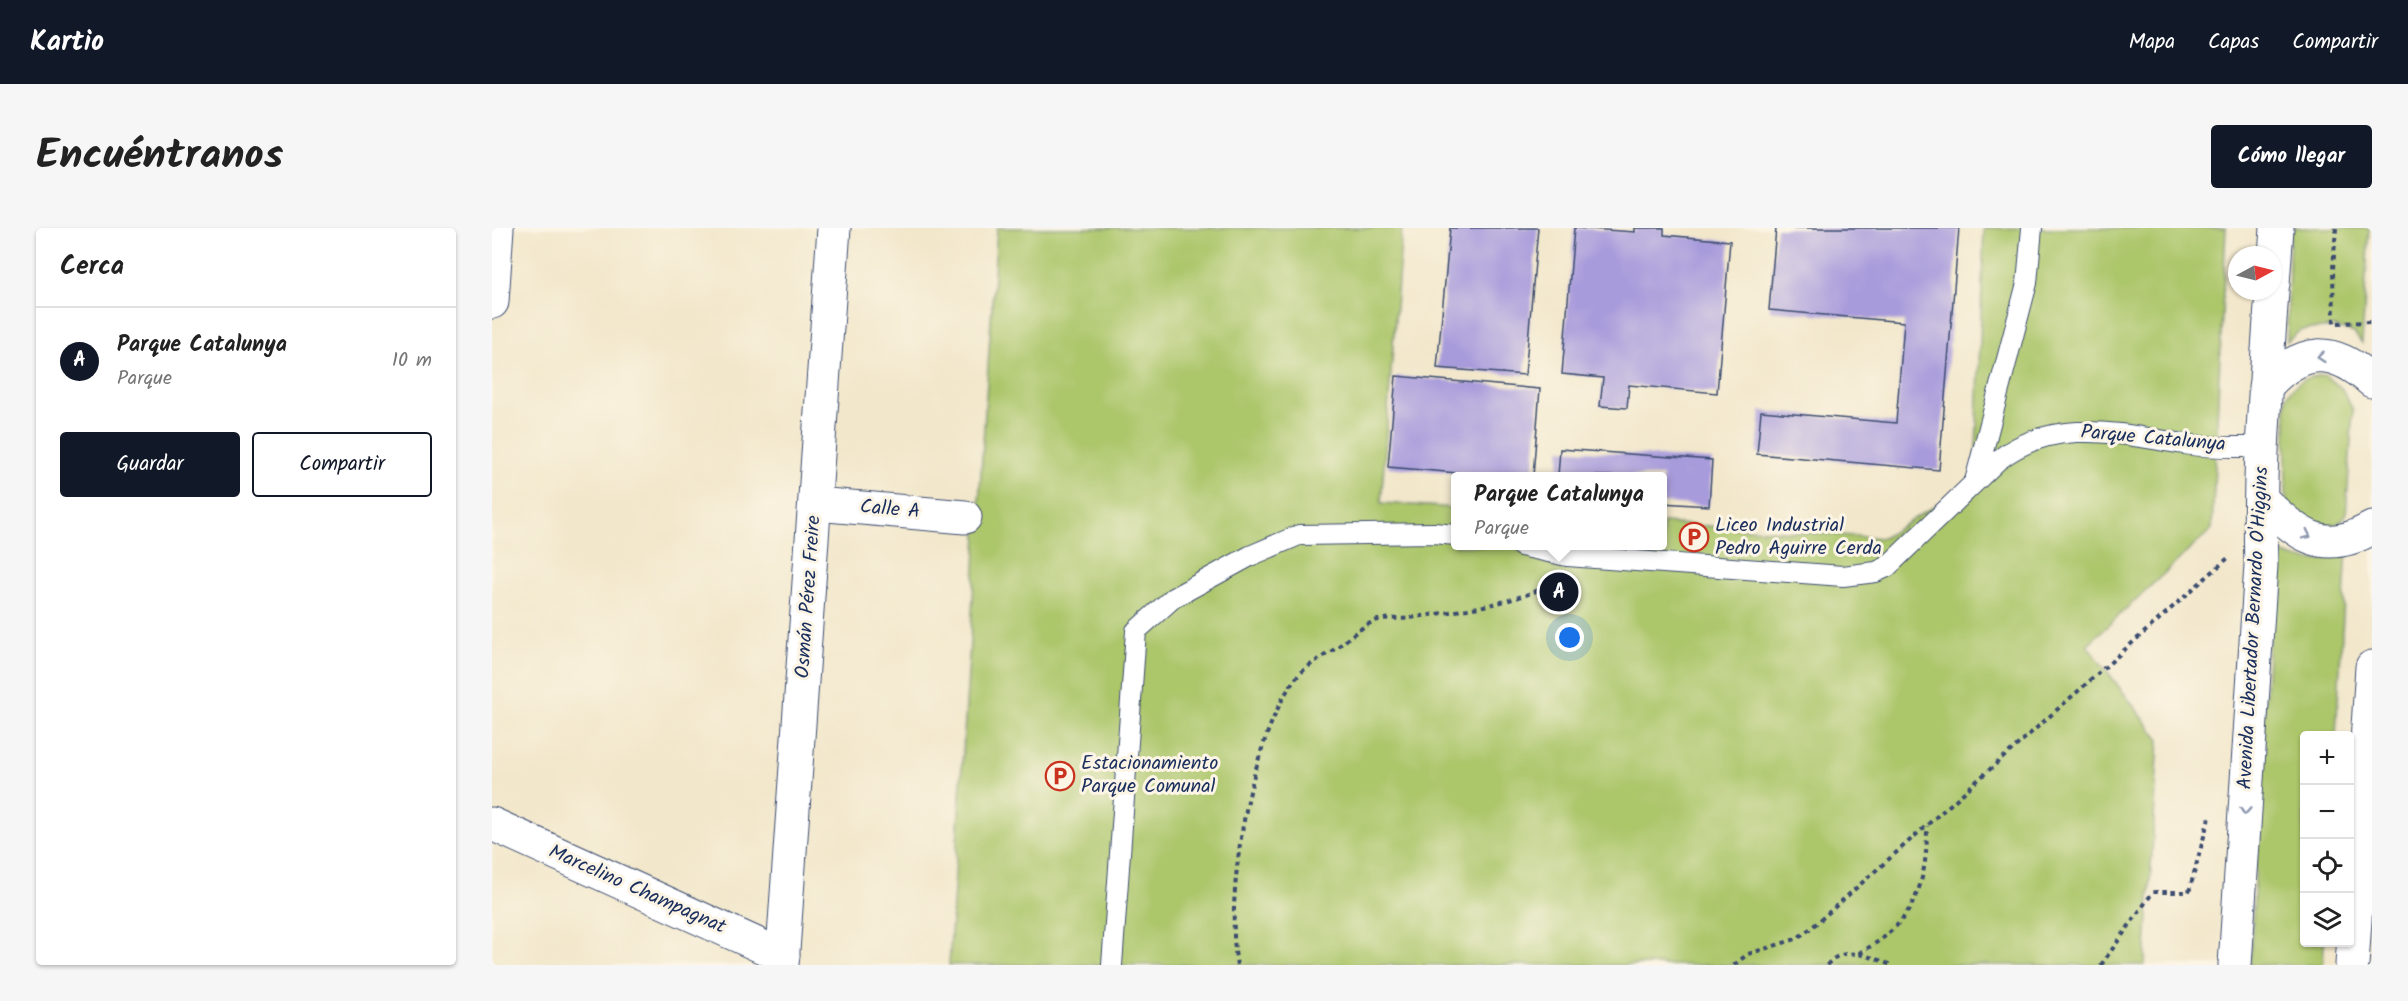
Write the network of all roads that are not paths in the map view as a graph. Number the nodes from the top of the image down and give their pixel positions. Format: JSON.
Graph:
{"nodes":[{"id":1,"x":497,"y":228,"type":"edge"},
{"id":2,"x":834,"y":228,"type":"edge"},
{"id":3,"x":2032,"y":228,"type":"edge"},
{"id":4,"x":2277,"y":228,"type":"edge"},
{"id":5,"x":2276,"y":246,"type":"edge"},
{"id":6,"x":2271,"y":300,"type":"edge"},
{"id":7,"x":492,"y":302,"type":"edge"},
{"id":8,"x":2372,"y":381,"type":"edge"},
{"id":9,"x":2265,"y":387,"type":"junction"},
{"id":10,"x":2263,"y":447,"type":"junction"},
{"id":11,"x":1975,"y":482,"type":"junction"},
{"id":12,"x":816,"y":504,"type":"junction"},
{"id":13,"x":2260,"y":515,"type":"junction"},
{"id":14,"x":965,"y":517,"type":"dead end"},
{"id":15,"x":2372,"y":528,"type":"edge"},
{"id":16,"x":1451,"y":535,"type":"edge"},
{"id":17,"x":1539,"y":550,"type":"edge"},
{"id":18,"x":2372,"y":667,"type":"edge"},
{"id":19,"x":2370,"y":729,"type":"edge"},
{"id":20,"x":492,"y":825,"type":"edge"},
{"id":21,"x":2366,"y":866,"type":"edge"},
{"id":22,"x":782,"y":961,"type":"edge"},
{"id":23,"x":1112,"y":965,"type":"edge"},
{"id":24,"x":2235,"y":965,"type":"edge"},
{"id":25,"x":2352,"y":965,"type":"edge"}],
"edges":[{"from":1,"to":7,"type":"main road"},
{"from":2,"to":12,"type":"main road","name":"Osmán Pérez Freire"},
{"from":3,"to":11,"type":"lane"},
{"from":4,"to":5,"type":"main road"},
{"from":6,"to":9,"type":"main road","name":"Avenida Libertador Bernardo O'Higgins"},
{"from":8,"to":9,"type":"main road","one_way":true},
{"from":9,"to":10,"type":"main road","name":"Avenida Libertador Bernardo O'Higgins"},
{"from":10,"to":11,"type":"lane","name":"Parque Catalunya"},
{"from":10,"to":13,"type":"main road","name":"Avenida Libertador Bernardo O'Higgins"},
{"from":11,"to":17,"type":"lane","name":"Parque Catalunya"},
{"from":12,"to":14,"type":"main road","name":"Calle A"},
{"from":12,"to":22,"type":"main road","name":"Osmán Pérez Freire"},
{"from":13,"to":15,"type":"main road","one_way":true},
{"from":13,"to":24,"type":"main road","name":"Avenida Libertador Bernardo O'Higgins","one_way":true},
{"from":16,"to":23,"type":"lane"},
{"from":18,"to":19,"type":"main road"},
{"from":19,"to":21,"type":"main road"},
{"from":20,"to":22,"type":"main road","name":"Marcelino Champagnat"},
{"from":21,"to":25,"type":"main road"}]}
